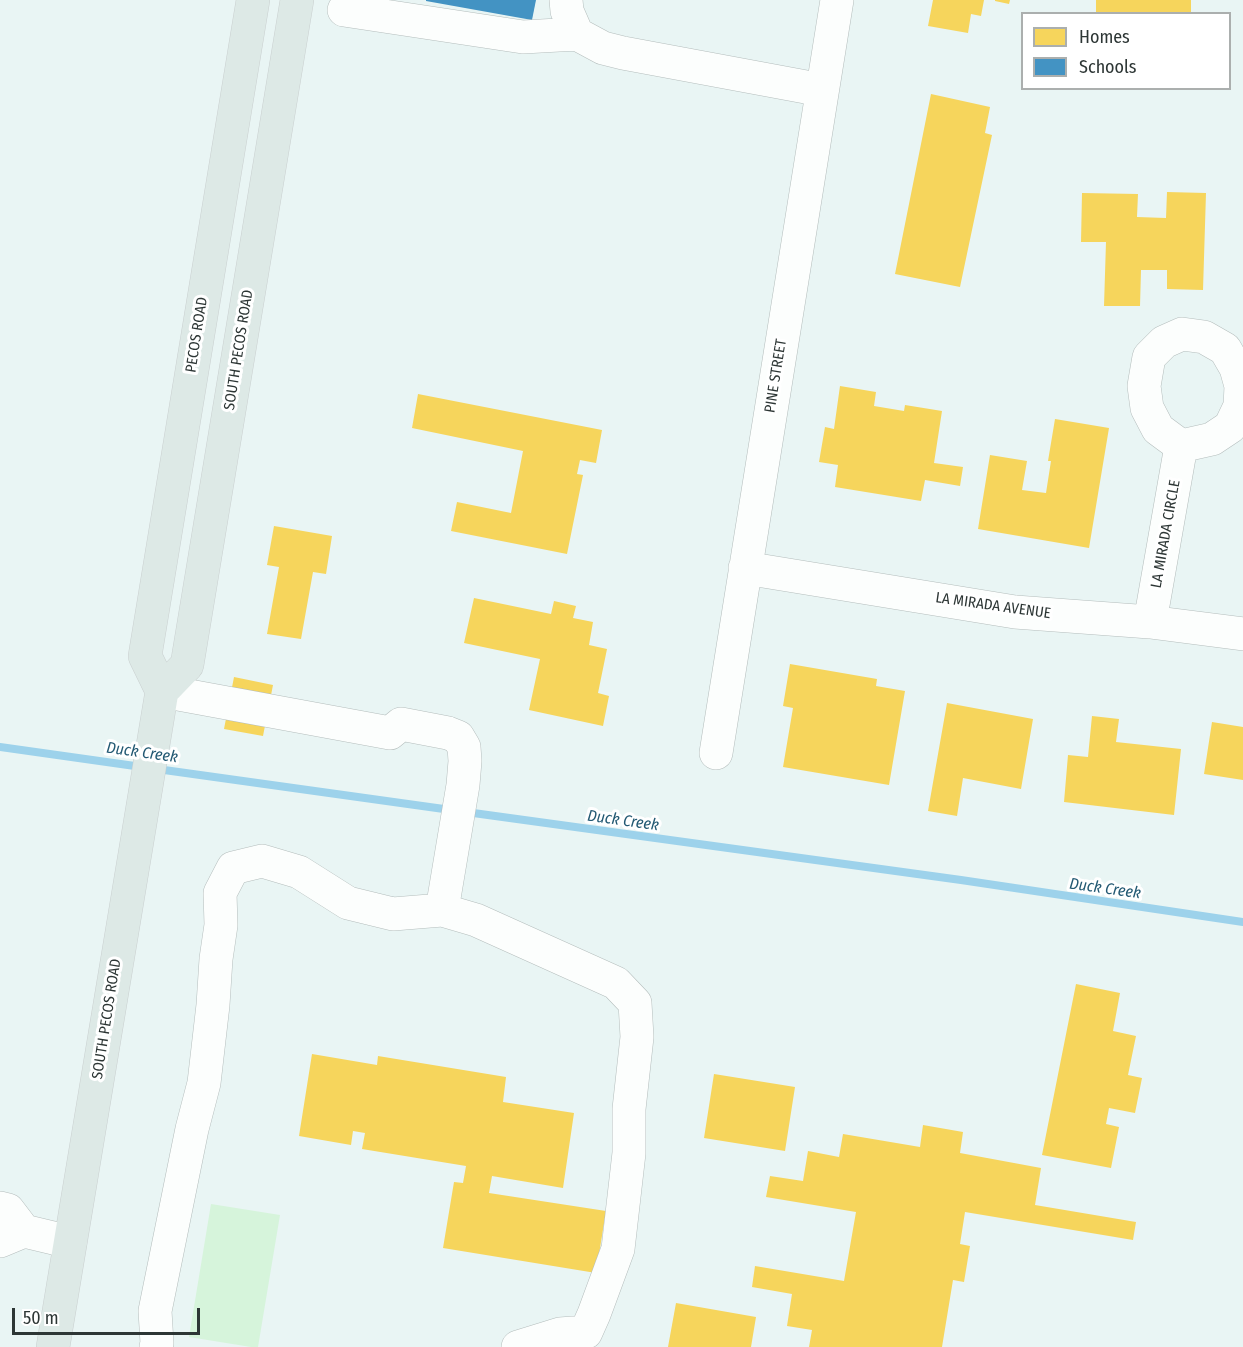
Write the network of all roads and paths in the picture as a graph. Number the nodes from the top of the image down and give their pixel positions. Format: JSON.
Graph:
{"nodes":[{"id":1,"x":253,"y":0,"type":"edge"},
{"id":2,"x":297,"y":0,"type":"edge"},
{"id":3,"x":566,"y":0,"type":"edge"},
{"id":4,"x":837,"y":0,"type":"edge"},
{"id":5,"x":344,"y":10,"type":"dead end"},
{"id":6,"x":577,"y":34,"type":"junction"},
{"id":7,"x":822,"y":90,"type":"junction"},
{"id":8,"x":1181,"y":446,"type":"dead end"},
{"id":9,"x":745,"y":567,"type":"junction"},
{"id":10,"x":1150,"y":622,"type":"junction"},
{"id":11,"x":1243,"y":634,"type":"edge"},
{"id":12,"x":157,"y":680,"type":"junction"},
{"id":13,"x":716,"y":753,"type":"dead end"},
{"id":14,"x":442,"y":910,"type":"junction"},
{"id":15,"x":0,"y":1208,"type":"edge"},
{"id":16,"x":12,"y":1236,"type":"edge"},
{"id":17,"x":70,"y":1242,"type":"junction"},
{"id":18,"x":53,"y":1347,"type":"edge"},
{"id":19,"x":156,"y":1347,"type":"edge"},
{"id":20,"x":518,"y":1347,"type":"edge"}],
"edges":[{"from":1,"to":12,"type":"main road","name":"PECOS ROAD"},
{"from":2,"to":12,"type":"main road","name":"SOUTH PECOS ROAD"},
{"from":3,"to":6,"type":"street"},
{"from":4,"to":7,"type":"street","name":"PINE STREET"},
{"from":5,"to":6,"type":"street"},
{"from":6,"to":7,"type":"street"},
{"from":7,"to":9,"type":"street","name":"PINE STREET"},
{"from":8,"to":10,"type":"street","name":"LA MIRADA CIRCLE"},
{"from":9,"to":10,"type":"street","name":"LA MIRADA AVENUE"},
{"from":9,"to":13,"type":"street","name":"PINE STREET"},
{"from":10,"to":11,"type":"street","name":"LA MIRADA AVENUE"},
{"from":12,"to":14,"type":"street"},
{"from":12,"to":17,"type":"main road","name":"SOUTH PECOS ROAD"},
{"from":14,"to":19,"type":"street"},
{"from":14,"to":20,"type":"street"},
{"from":15,"to":16,"type":"street"},
{"from":16,"to":17,"type":"street"},
{"from":17,"to":18,"type":"main road","name":"SOUTH PECOS ROAD"}]}
